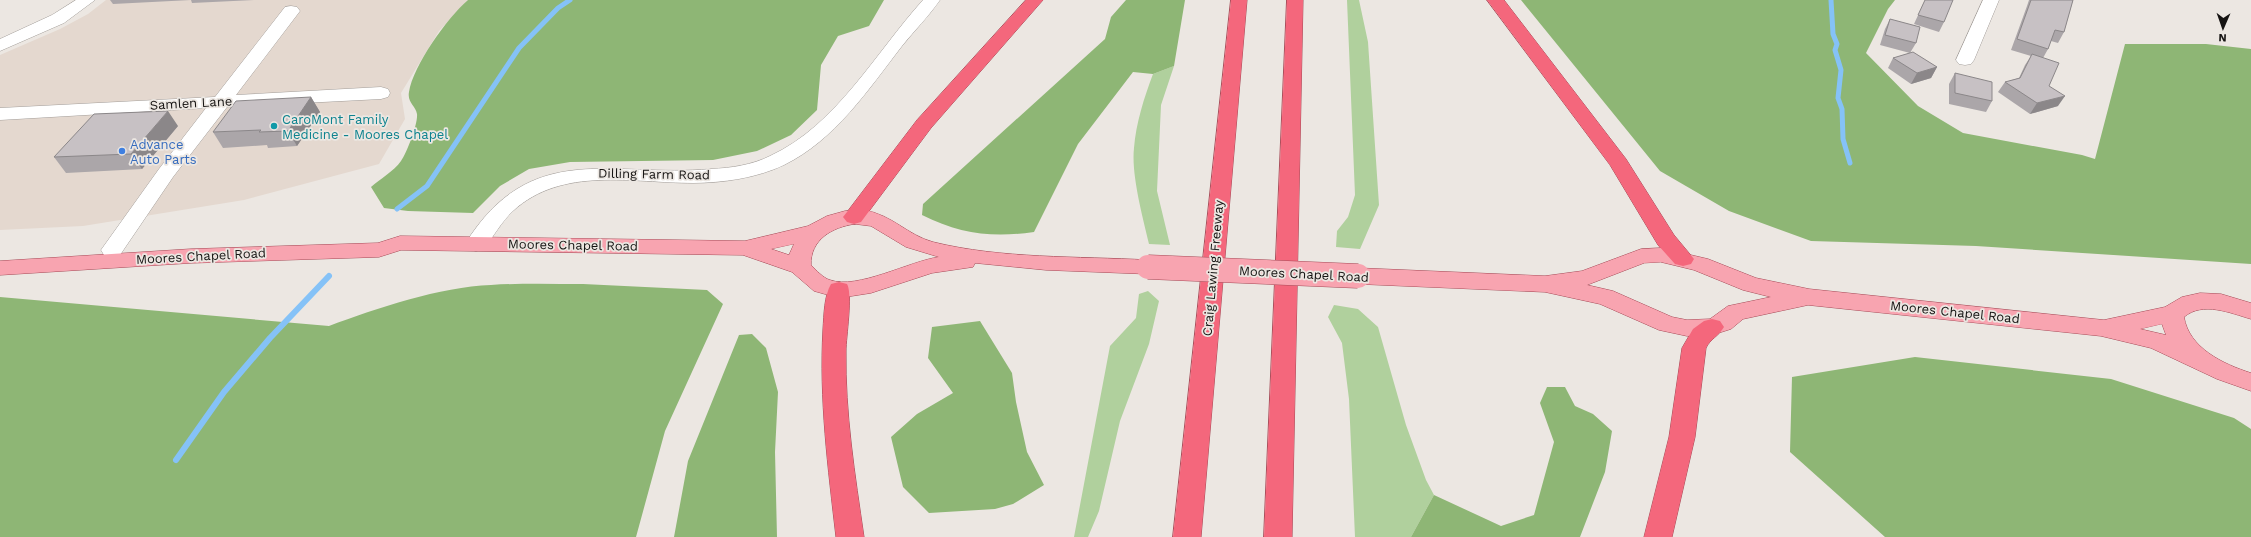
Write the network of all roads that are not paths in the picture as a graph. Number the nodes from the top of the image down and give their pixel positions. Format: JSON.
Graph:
{"nodes":[{"id":1,"x":87,"y":0,"type":"edge"},
{"id":2,"x":932,"y":0,"type":"edge"},
{"id":3,"x":1035,"y":0,"type":"edge"},
{"id":4,"x":1239,"y":0,"type":"edge"},
{"id":5,"x":1295,"y":0,"type":"edge"},
{"id":6,"x":1495,"y":0,"type":"edge"},
{"id":7,"x":1991,"y":0,"type":"edge"},
{"id":8,"x":291,"y":11,"type":"dead end"},
{"id":9,"x":0,"y":46,"type":"edge"},
{"id":10,"x":1965,"y":60,"type":"dead end"},
{"id":11,"x":381,"y":93,"type":"dead end"},
{"id":12,"x":220,"y":101,"type":"junction"},
{"id":13,"x":0,"y":114,"type":"edge"},
{"id":14,"x":854,"y":217,"type":"junction"},
{"id":15,"x":814,"y":232,"type":"junction"},
{"id":16,"x":400,"y":243,"type":"junction"},
{"id":17,"x":476,"y":244,"type":"junction"},
{"id":18,"x":746,"y":248,"type":"junction"},
{"id":19,"x":112,"y":250,"type":"junction"},
{"id":20,"x":0,"y":256,"type":"edge"},
{"id":21,"x":990,"y":259,"type":"junction"},
{"id":22,"x":1683,"y":259,"type":"junction"},
{"id":23,"x":800,"y":267,"type":"junction"},
{"id":24,"x":0,"y":268,"type":"edge"},
{"id":25,"x":1714,"y":272,"type":"junction"},
{"id":26,"x":1545,"y":284,"type":"junction"},
{"id":27,"x":839,"y":290,"type":"junction"},
{"id":28,"x":1809,"y":297,"type":"junction"},
{"id":29,"x":2246,"y":308,"type":"edge"},
{"id":30,"x":1736,"y":312,"type":"junction"},
{"id":31,"x":2172,"y":314,"type":"junction"},
{"id":32,"x":1712,"y":327,"type":"junction"},
{"id":33,"x":2101,"y":328,"type":"junction"},
{"id":34,"x":2214,"y":367,"type":"junction"},
{"id":35,"x":2246,"y":381,"type":"edge"},
{"id":36,"x":850,"y":537,"type":"edge"},
{"id":37,"x":1187,"y":537,"type":"edge"},
{"id":38,"x":1278,"y":537,"type":"edge"},
{"id":39,"x":1658,"y":537,"type":"edge"}],
"edges":[{"from":1,"to":9,"type":"street"},
{"from":2,"to":17,"type":"street","name":"Dilling Farm Road"},
{"from":3,"to":14,"type":"highway"},
{"from":4,"to":37,"type":"highway","name":"Craig Lawing Freeway"},
{"from":5,"to":38,"type":"highway"},
{"from":6,"to":22,"type":"highway"},
{"from":7,"to":10,"type":"street"},
{"from":8,"to":12,"type":"street"},
{"from":11,"to":12,"type":"street","name":"Samlen Lane"},
{"from":12,"to":13,"type":"street","name":"Samlen Lane"},
{"from":12,"to":19,"type":"street"},
{"from":14,"to":15,"type":"main road","name":"Moores Chapel Road"},
{"from":14,"to":21,"type":"main road","name":"Moores Chapel Road"},
{"from":15,"to":18,"type":"main road","name":"Moores Chapel Road"},
{"from":15,"to":23,"type":"main road","name":"Moores Chapel Road"},
{"from":16,"to":17,"type":"main road","name":"Moores Chapel Road"},
{"from":16,"to":19,"type":"main road","name":"Moores Chapel Road"},
{"from":16,"to":24,"type":"main road","name":"Moores Chapel Road"},
{"from":17,"to":18,"type":"main road","name":"Moores Chapel Road"},
{"from":18,"to":23,"type":"main road","name":"Moores Chapel Road"},
{"from":19,"to":20,"type":"main road","name":"Moores Chapel Road"},
{"from":21,"to":26,"type":"main road","name":"Moores Chapel Road","bridge":true},
{"from":21,"to":27,"type":"main road","name":"Moores Chapel Road"},
{"from":22,"to":25,"type":"main road","name":"Moores Chapel Road"},
{"from":22,"to":26,"type":"main road","name":"Moores Chapel Road"},
{"from":23,"to":27,"type":"main road","name":"Moores Chapel Road"},
{"from":25,"to":28,"type":"main road","name":"Moores Chapel Road"},
{"from":25,"to":30,"type":"main road","name":"Moores Chapel Road"},
{"from":26,"to":32,"type":"main road","name":"Moores Chapel Road"},
{"from":27,"to":36,"type":"highway"},
{"from":28,"to":30,"type":"main road","name":"Moores Chapel Road"},
{"from":28,"to":33,"type":"main road","name":"Moores Chapel Road"},
{"from":29,"to":31,"type":"main road"},
{"from":30,"to":32,"type":"main road","name":"Moores Chapel Road"},
{"from":31,"to":33,"type":"main road","name":"Moores Chapel Road"},
{"from":31,"to":34,"type":"main road"},
{"from":32,"to":39,"type":"highway"},
{"from":33,"to":34,"type":"main road","name":"Moores Chapel Road"},
{"from":34,"to":35,"type":"main road"}]}
